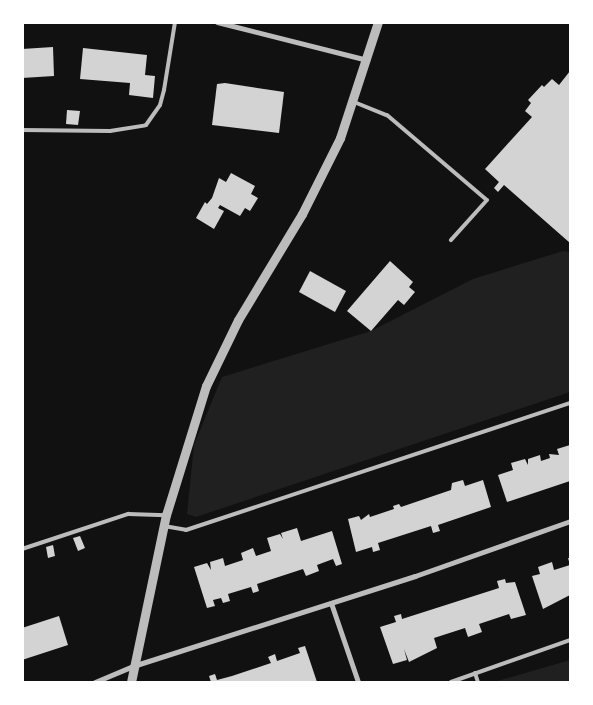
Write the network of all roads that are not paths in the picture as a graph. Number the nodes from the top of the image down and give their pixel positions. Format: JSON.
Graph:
{"nodes":[{"id":1,"x":175,"y":22,"type":"edge"},
{"id":2,"x":216,"y":22,"type":"edge"},
{"id":3,"x":378,"y":22,"type":"edge"},
{"id":4,"x":368,"y":60,"type":"junction"},
{"id":5,"x":354,"y":102,"type":"junction"},
{"id":6,"x":22,"y":130,"type":"edge"},
{"id":7,"x":450,"y":240,"type":"dead end"},
{"id":8,"x":570,"y":403,"type":"edge"},
{"id":9,"x":166,"y":514,"type":"junction"},
{"id":10,"x":570,"y":522,"type":"edge"},
{"id":11,"x":163,"y":526,"type":"junction"},
{"id":12,"x":22,"y":549,"type":"edge"},
{"id":13,"x":331,"y":603,"type":"junction"},
{"id":14,"x":570,"y":640,"type":"edge"},
{"id":15,"x":133,"y":666,"type":"junction"},
{"id":16,"x":475,"y":673,"type":"junction"},
{"id":17,"x":94,"y":682,"type":"edge"},
{"id":18,"x":131,"y":682,"type":"edge"},
{"id":19,"x":358,"y":682,"type":"edge"},
{"id":20,"x":451,"y":682,"type":"edge"},
{"id":21,"x":478,"y":682,"type":"edge"}],
"edges":[{"from":1,"to":6,"type":"lane"},
{"from":2,"to":4,"type":"street"},
{"from":3,"to":4,"type":"street"},
{"from":4,"to":5,"type":"street"},
{"from":5,"to":7,"type":"lane"},
{"from":5,"to":9,"type":"street"},
{"from":8,"to":11,"type":"lane"},
{"from":9,"to":11,"type":"street"},
{"from":9,"to":12,"type":"lane"},
{"from":10,"to":13,"type":"street"},
{"from":11,"to":15,"type":"street"},
{"from":13,"to":15,"type":"street"},
{"from":13,"to":19,"type":"street"},
{"from":14,"to":16,"type":"lane"},
{"from":15,"to":17,"type":"street"},
{"from":15,"to":18,"type":"street"},
{"from":16,"to":20,"type":"lane"},
{"from":16,"to":21,"type":"lane"}]}
